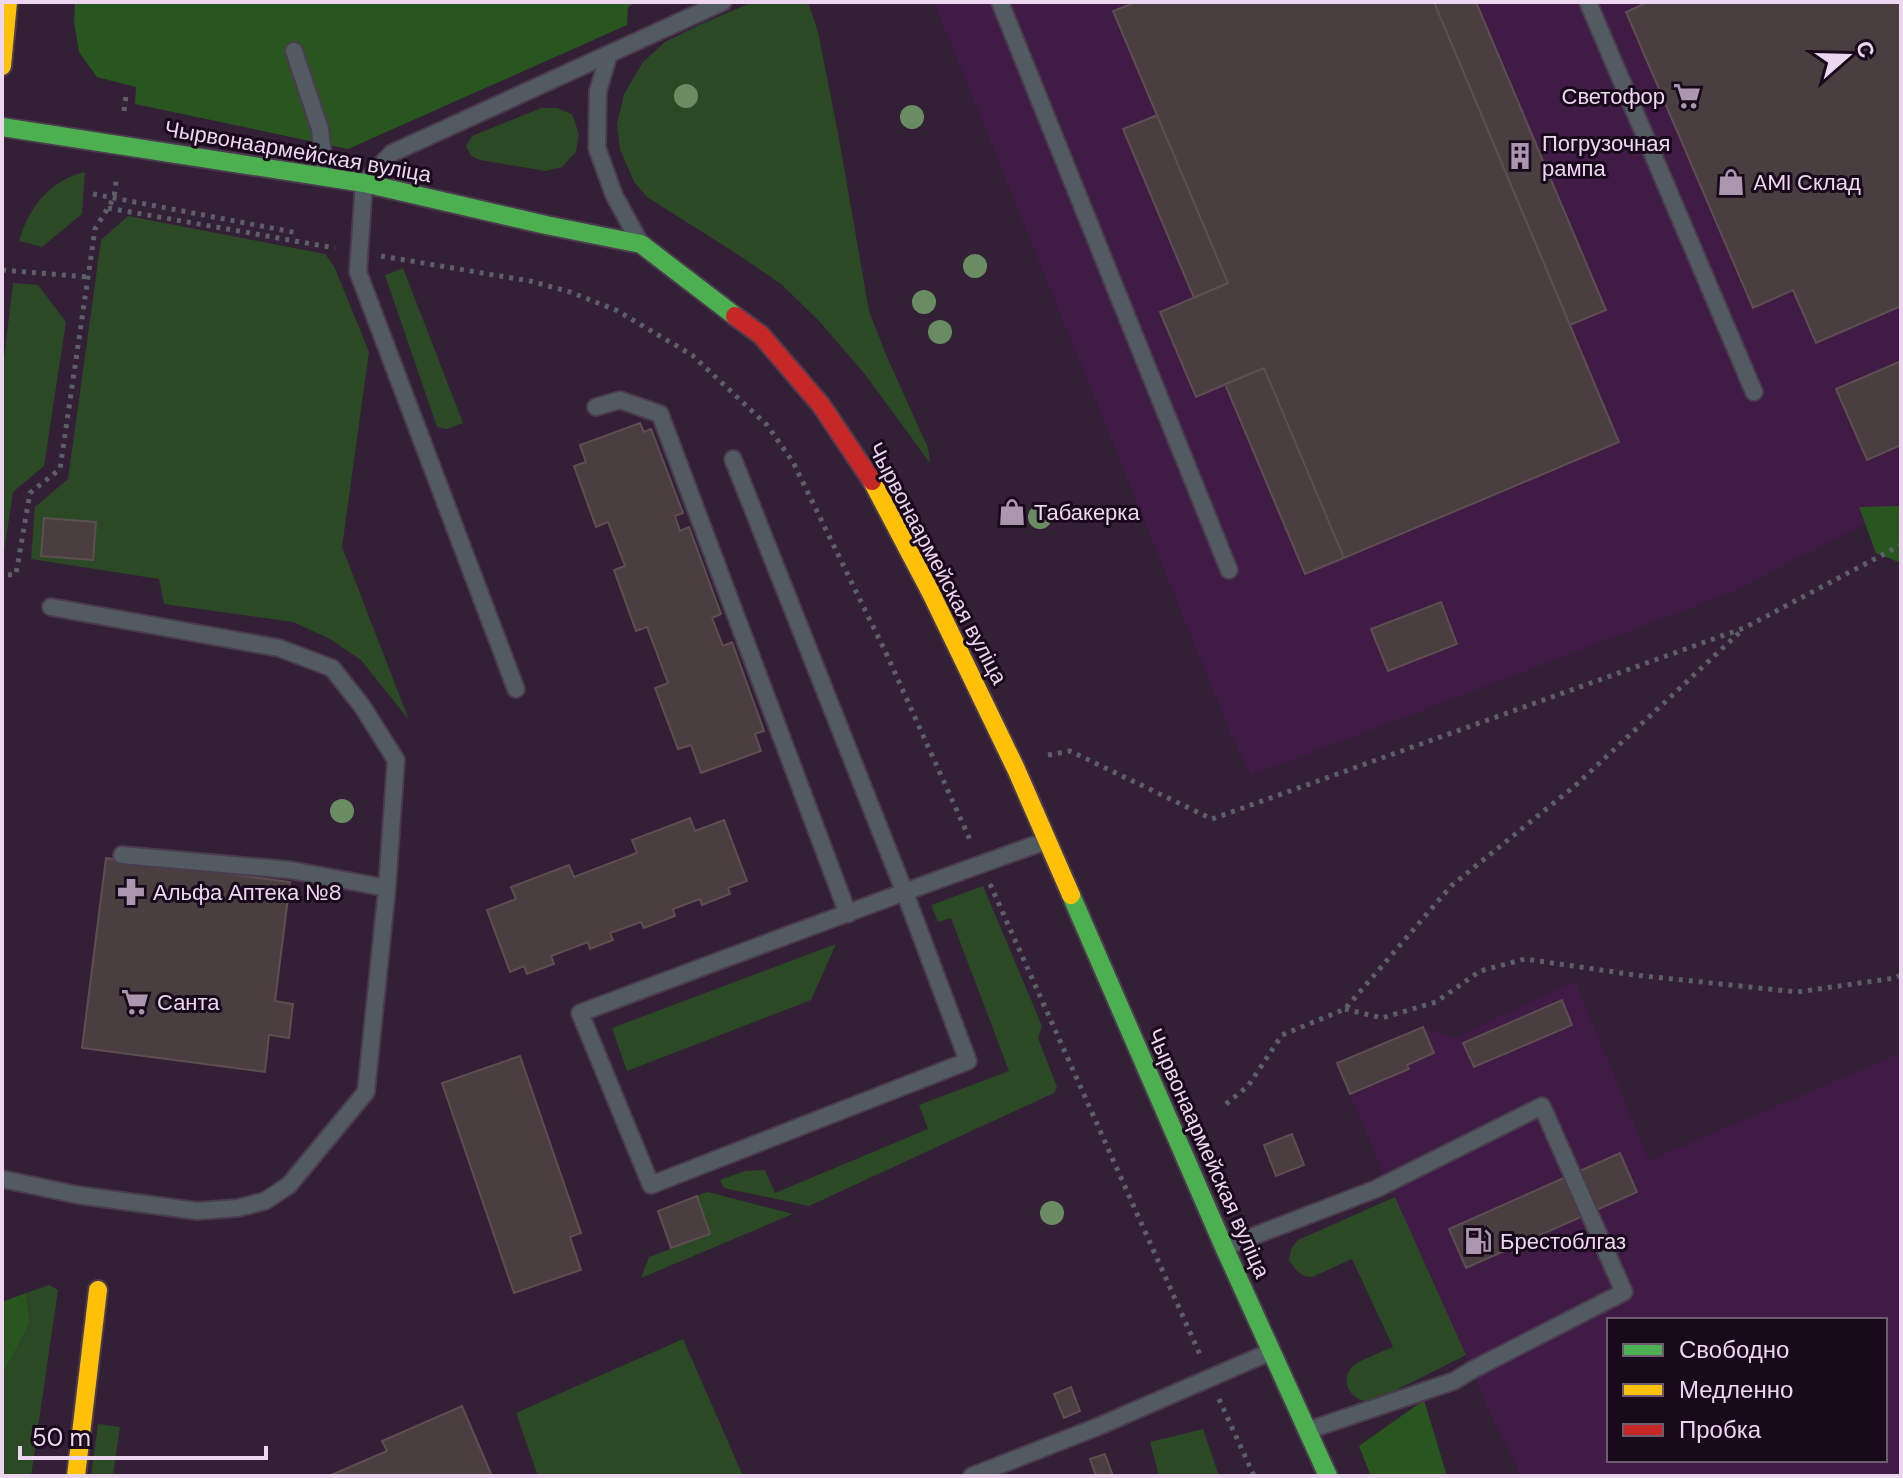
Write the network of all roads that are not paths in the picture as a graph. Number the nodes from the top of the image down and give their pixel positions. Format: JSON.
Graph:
{"nodes":[{"id":1,"x":8,"y":2,"type":"edge"},
{"id":2,"x":723,"y":2,"type":"edge"},
{"id":3,"x":1000,"y":2,"type":"edge"},
{"id":4,"x":1588,"y":2,"type":"edge"},
{"id":5,"x":294,"y":51,"type":"dead end"},
{"id":6,"x":609,"y":54,"type":"junction"},
{"id":7,"x":2,"y":66,"type":"edge"},
{"id":8,"x":2,"y":127,"type":"edge"},
{"id":9,"x":325,"y":176,"type":"junction"},
{"id":10,"x":364,"y":183,"type":"junction"},
{"id":11,"x":641,"y":244,"type":"junction"},
{"id":12,"x":1754,"y":392,"type":"dead end"},
{"id":13,"x":596,"y":407,"type":"dead end"},
{"id":14,"x":733,"y":459,"type":"dead end"},
{"id":15,"x":1229,"y":570,"type":"dead end"},
{"id":16,"x":51,"y":607,"type":"dead end"},
{"id":17,"x":516,"y":689,"type":"dead end"},
{"id":18,"x":1047,"y":840,"type":"junction"},
{"id":19,"x":122,"y":855,"type":"dead end"},
{"id":20,"x":387,"y":888,"type":"junction"},
{"id":21,"x":905,"y":893,"type":"junction"},
{"id":22,"x":848,"y":914,"type":"junction"},
{"id":23,"x":2,"y":1179,"type":"edge"},
{"id":24,"x":1224,"y":1247,"type":"junction"},
{"id":25,"x":98,"y":1290,"type":"dead end"},
{"id":26,"x":1270,"y":1352,"type":"junction"},
{"id":27,"x":1308,"y":1430,"type":"junction"},
{"id":28,"x":1321,"y":1474,"type":"edge"},
{"id":29,"x":76,"y":1476,"type":"edge"},
{"id":30,"x":972,"y":1476,"type":"edge"}],
"edges":[{"from":1,"to":7,"type":"street"},
{"from":2,"to":6,"type":"lane"},
{"from":3,"to":15,"type":"lane"},
{"from":4,"to":12,"type":"lane"},
{"from":5,"to":9,"type":"lane"},
{"from":6,"to":10,"type":"lane"},
{"from":6,"to":11,"type":"lane"},
{"from":8,"to":9,"type":"street","name":"Чырвонаармейская вуліца"},
{"from":9,"to":10,"type":"street","name":"Чырвонаармейская вуліца"},
{"from":10,"to":11,"type":"street","name":"Чырвонаармейская вуліца"},
{"from":10,"to":17,"type":"lane"},
{"from":11,"to":18,"type":"street","name":"Чырвонаармейская вуліца"},
{"from":13,"to":22,"type":"lane"},
{"from":14,"to":21,"type":"lane"},
{"from":16,"to":20,"type":"lane"},
{"from":18,"to":21,"type":"lane"},
{"from":18,"to":24,"type":"street","name":"Чырвонаармейская вуліца"},
{"from":19,"to":20,"type":"lane"},
{"from":20,"to":23,"type":"lane"},
{"from":21,"to":22,"type":"lane"},
{"from":21,"to":22,"type":"lane"},
{"from":24,"to":26,"type":"street","name":"Чырвонаармейская вуліца"},
{"from":24,"to":27,"type":"lane"},
{"from":25,"to":29,"type":"street"},
{"from":26,"to":27,"type":"street","name":"Чырвонаармейская вуліца"},
{"from":26,"to":30,"type":"lane"},
{"from":27,"to":28,"type":"street","name":"Чырвонаармейская вуліца"}]}
